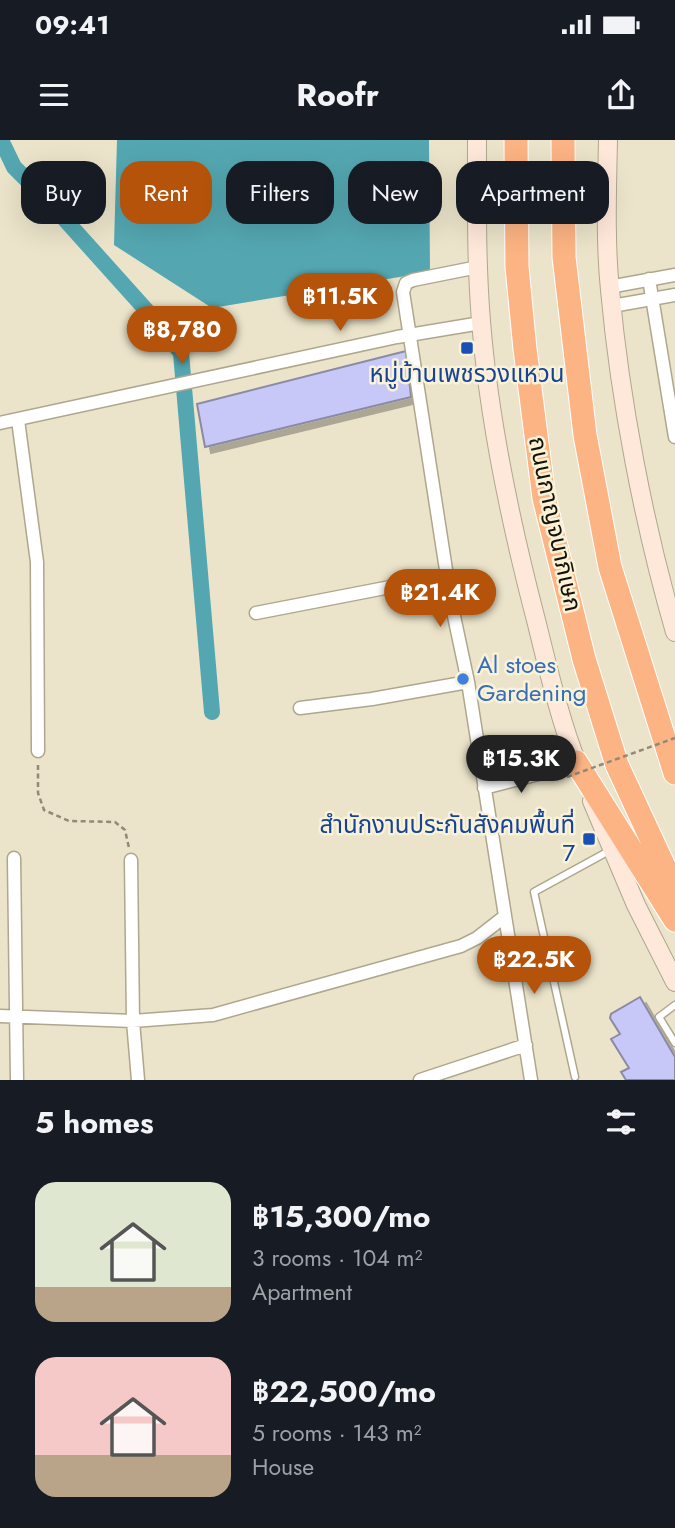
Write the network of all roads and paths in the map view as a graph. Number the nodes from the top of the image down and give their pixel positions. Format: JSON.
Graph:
{"nodes":[{"id":1,"x":477,"y":140,"type":"edge"},
{"id":2,"x":516,"y":140,"type":"edge"},
{"id":3,"x":563,"y":140,"type":"edge"},
{"id":4,"x":608,"y":140,"type":"edge"},
{"id":5,"x":478,"y":267,"type":"junction"},
{"id":6,"x":675,"y":275,"type":"edge"},
{"id":7,"x":649,"y":279,"type":"junction"},
{"id":8,"x":609,"y":287,"type":"junction"},
{"id":9,"x":675,"y":295,"type":"edge"},
{"id":10,"x":651,"y":299,"type":"junction"},
{"id":11,"x":612,"y":306,"type":"junction"},
{"id":12,"x":481,"y":323,"type":"junction"},
{"id":13,"x":409,"y":335,"type":"junction"},
{"id":14,"x":18,"y":420,"type":"junction"},
{"id":15,"x":0,"y":423,"type":"edge"},
{"id":16,"x":675,"y":437,"type":"edge"},
{"id":17,"x":447,"y":576,"type":"junction"},
{"id":18,"x":256,"y":613,"type":"dead end"},
{"id":19,"x":675,"y":632,"type":"edge"},
{"id":20,"x":468,"y":682,"type":"junction"},
{"id":21,"x":300,"y":708,"type":"dead end"},
{"id":22,"x":675,"y":738,"type":"edge"},
{"id":23,"x":38,"y":751,"type":"joint"},
{"id":24,"x":572,"y":769,"type":"junction"},
{"id":25,"x":550,"y":771,"type":"dead end"},
{"id":26,"x":675,"y":772,"type":"edge"},
{"id":27,"x":484,"y":788,"type":"junction"},
{"id":28,"x":611,"y":850,"type":"junction"},
{"id":29,"x":14,"y":858,"type":"dead end"},
{"id":30,"x":131,"y":860,"type":"joint"},
{"id":31,"x":675,"y":890,"type":"edge"},
{"id":32,"x":504,"y":917,"type":"junction"},
{"id":33,"x":675,"y":920,"type":"edge"},
{"id":34,"x":675,"y":982,"type":"edge"},
{"id":35,"x":675,"y":1005,"type":"edge"},
{"id":36,"x":0,"y":1016,"type":"edge"},
{"id":37,"x":15,"y":1017,"type":"junction"},
{"id":38,"x":133,"y":1021,"type":"junction"},
{"id":39,"x":675,"y":1043,"type":"edge"},
{"id":40,"x":526,"y":1045,"type":"junction"},
{"id":41,"x":575,"y":1077,"type":"dead end"},
{"id":42,"x":17,"y":1080,"type":"edge"},
{"id":43,"x":138,"y":1080,"type":"edge"},
{"id":44,"x":421,"y":1080,"type":"edge"},
{"id":45,"x":531,"y":1080,"type":"edge"}],
"edges":[{"from":1,"to":5,"type":"main road"},
{"from":2,"to":31,"type":"highway","name":"ถนนกาญจนาภิเษก"},
{"from":3,"to":26,"type":"highway","name":"ถนนกาญจนาภิเษก"},
{"from":4,"to":8,"type":"main road"},
{"from":5,"to":12,"type":"main road"},
{"from":5,"to":13,"type":"street"},
{"from":6,"to":7,"type":"street"},
{"from":7,"to":8,"type":"street"},
{"from":7,"to":10,"type":"street"},
{"from":8,"to":11,"type":"main road"},
{"from":9,"to":10,"type":"street"},
{"from":10,"to":11,"type":"street"},
{"from":10,"to":16,"type":"street"},
{"from":11,"to":19,"type":"main road"},
{"from":12,"to":13,"type":"street"},
{"from":12,"to":24,"type":"main road"},
{"from":13,"to":14,"type":"street"},
{"from":13,"to":17,"type":"street"},
{"from":14,"to":15,"type":"street"},
{"from":14,"to":23,"type":"street"},
{"from":17,"to":18,"type":"street"},
{"from":17,"to":20,"type":"street"},
{"from":20,"to":21,"type":"street"},
{"from":20,"to":27,"type":"street"},
{"from":22,"to":24,"type":"path","bridge":true},
{"from":23,"to":30,"type":"path"},
{"from":24,"to":28,"type":"main road"},
{"from":24,"to":33,"type":"highway"},
{"from":25,"to":27,"type":"street"},
{"from":27,"to":32,"type":"street"},
{"from":28,"to":34,"type":"main road"},
{"from":28,"to":41,"type":"lane"},
{"from":29,"to":37,"type":"street"},
{"from":30,"to":38,"type":"street"},
{"from":32,"to":38,"type":"street"},
{"from":32,"to":40,"type":"street"},
{"from":35,"to":39,"type":"lane"},
{"from":36,"to":37,"type":"street"},
{"from":37,"to":38,"type":"street"},
{"from":37,"to":42,"type":"street"},
{"from":38,"to":43,"type":"street"},
{"from":40,"to":44,"type":"street"},
{"from":40,"to":45,"type":"street"}]}
